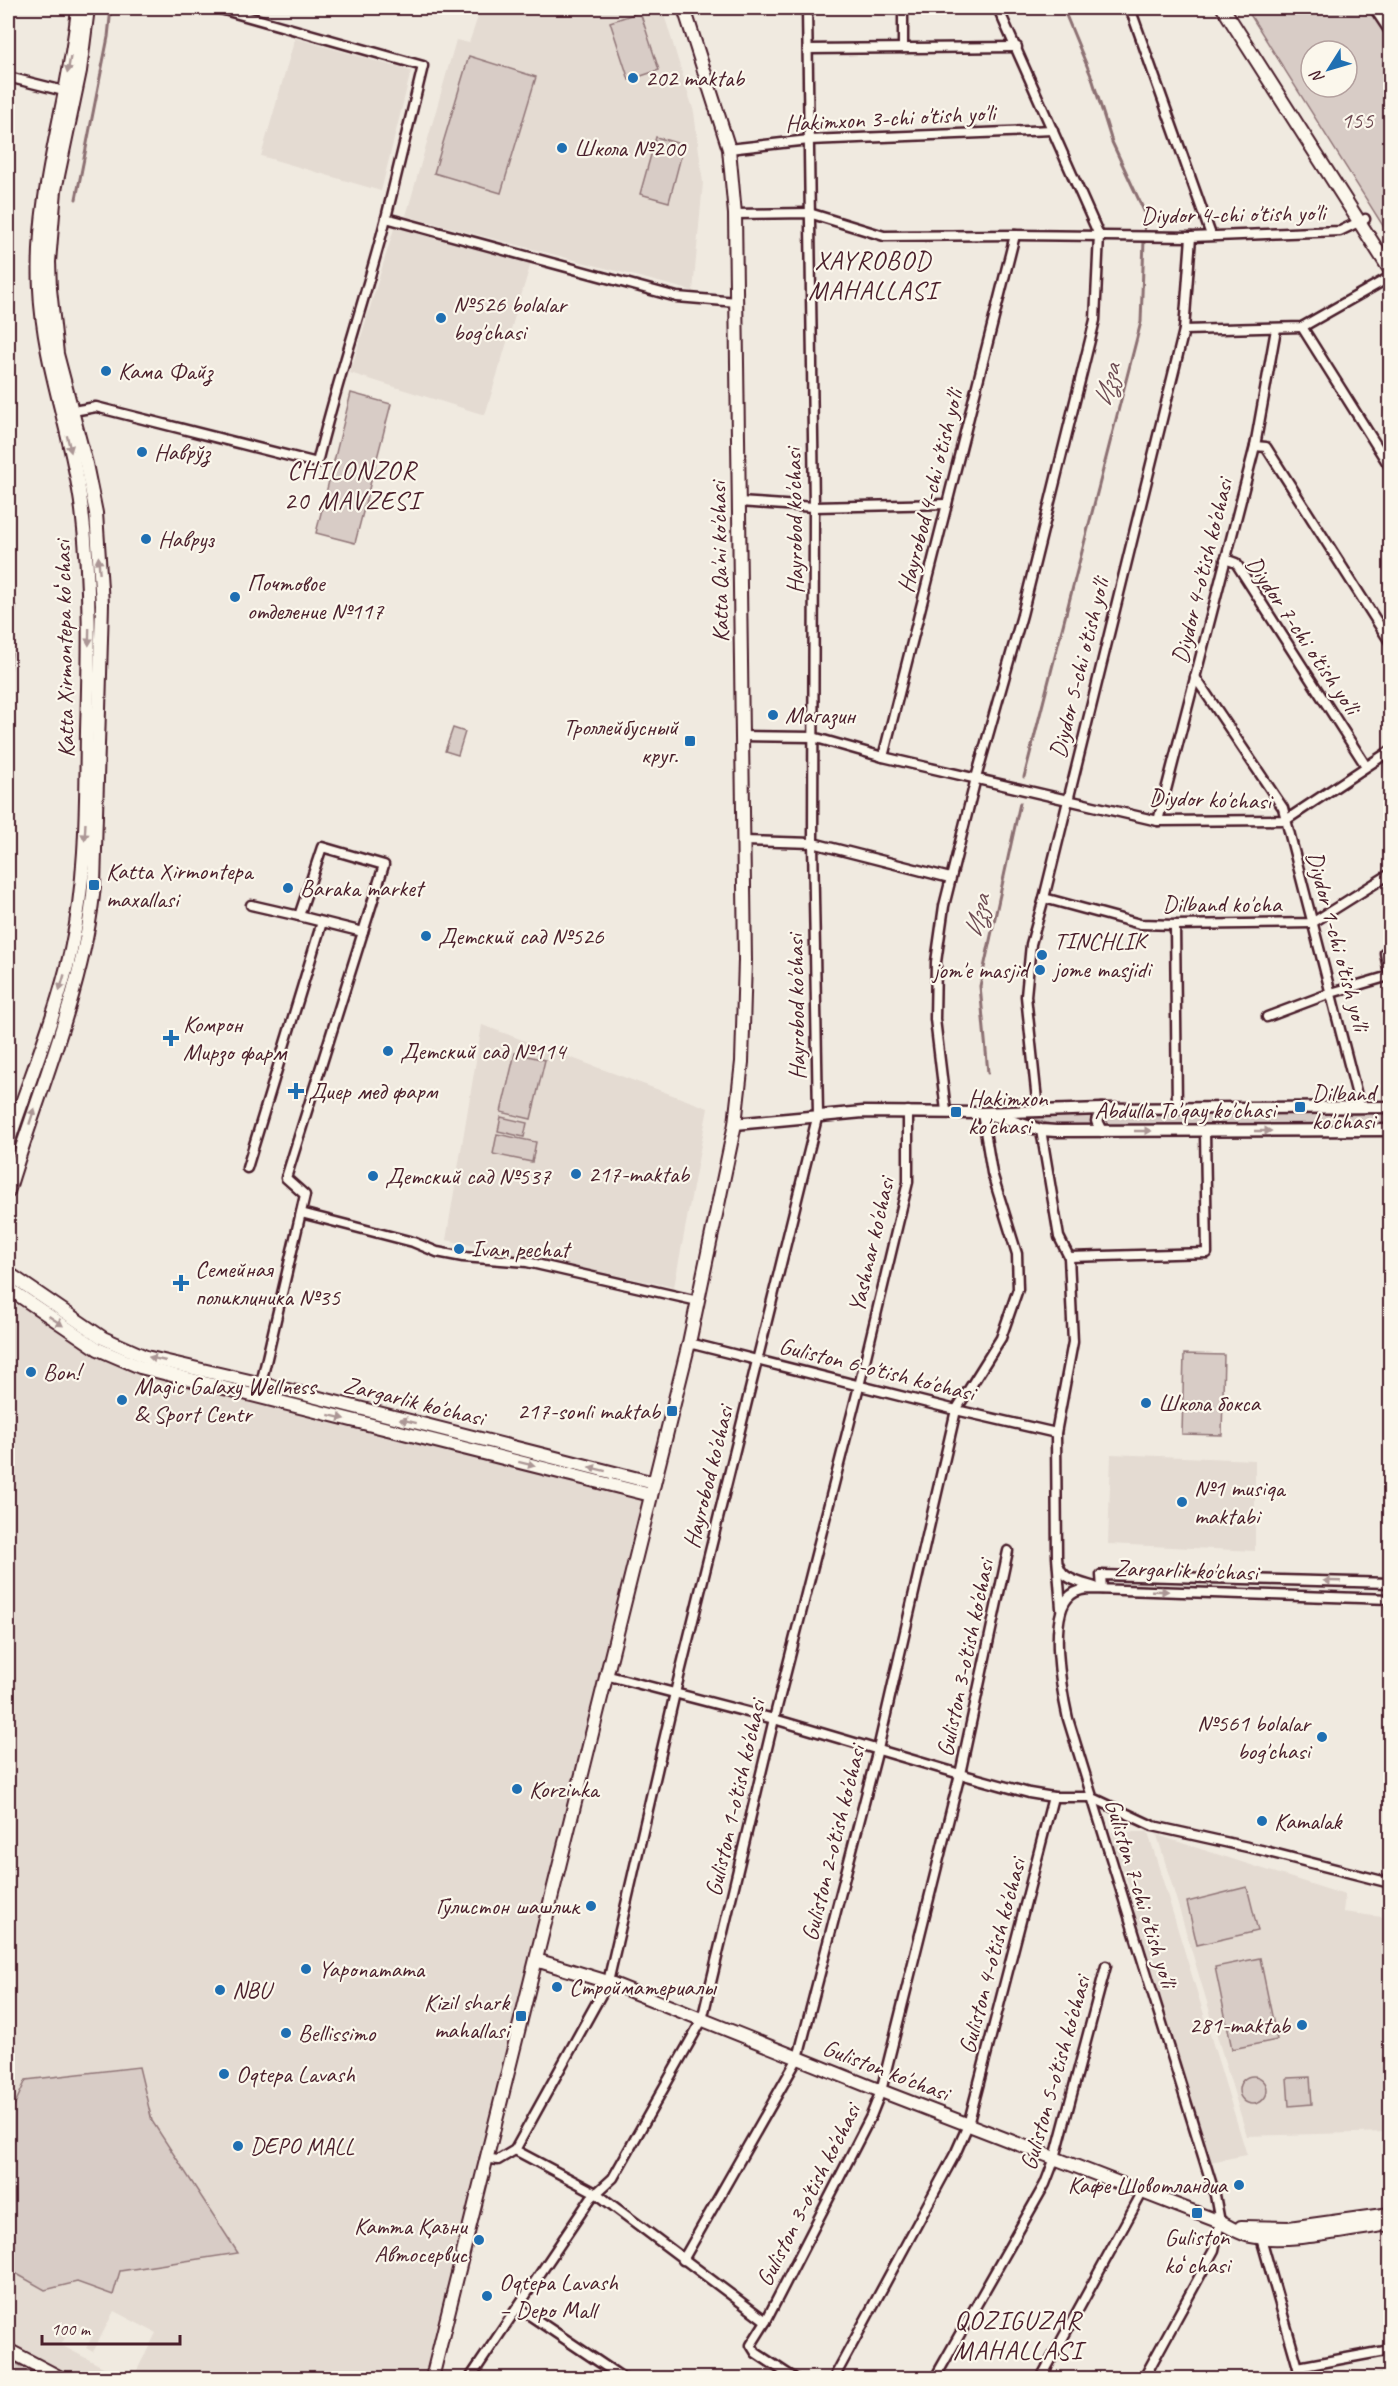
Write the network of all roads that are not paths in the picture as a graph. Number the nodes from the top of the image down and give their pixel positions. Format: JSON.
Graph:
{"nodes":[{"id":1,"x":78,"y":8,"type":"edge"},
{"id":2,"x":88,"y":8,"type":"edge"},
{"id":3,"x":217,"y":8,"type":"edge"},
{"id":4,"x":684,"y":8,"type":"edge"},
{"id":5,"x":807,"y":8,"type":"edge"},
{"id":6,"x":903,"y":8,"type":"edge"},
{"id":7,"x":998,"y":8,"type":"edge"},
{"id":8,"x":1130,"y":8,"type":"edge"},
{"id":9,"x":1223,"y":8,"type":"edge"},
{"id":10,"x":1233,"y":8,"type":"edge"},
{"id":11,"x":1374,"y":8,"type":"edge"},
{"id":12,"x":1390,"y":32,"type":"edge"},
{"id":13,"x":1017,"y":47,"type":"junction"},
{"id":14,"x":903,"y":48,"type":"junction"},
{"id":15,"x":808,"y":49,"type":"junction"},
{"id":16,"x":8,"y":77,"type":"edge"},
{"id":17,"x":70,"y":92,"type":"junction"},
{"id":18,"x":1053,"y":130,"type":"junction"},
{"id":19,"x":809,"y":140,"type":"junction"},
{"id":20,"x":729,"y":149,"type":"junction"},
{"id":21,"x":809,"y":213,"type":"junction"},
{"id":22,"x":735,"y":214,"type":"junction"},
{"id":23,"x":386,"y":218,"type":"junction"},
{"id":24,"x":1362,"y":220,"type":"junction"},
{"id":25,"x":1015,"y":235,"type":"junction"},
{"id":26,"x":1099,"y":235,"type":"junction"},
{"id":27,"x":1211,"y":235,"type":"junction"},
{"id":28,"x":1191,"y":237,"type":"junction"},
{"id":29,"x":1390,"y":257,"type":"edge"},
{"id":30,"x":1390,"y":270,"type":"edge"},
{"id":31,"x":1390,"y":277,"type":"edge"},
{"id":32,"x":737,"y":302,"type":"junction"},
{"id":33,"x":1302,"y":327,"type":"junction"},
{"id":34,"x":1276,"y":329,"type":"junction"},
{"id":35,"x":1184,"y":330,"type":"junction"},
{"id":36,"x":66,"y":412,"type":"junction"},
{"id":37,"x":1255,"y":446,"type":"junction"},
{"id":38,"x":1390,"y":467,"type":"edge"},
{"id":39,"x":739,"y":502,"type":"junction"},
{"id":40,"x":947,"y":504,"type":"junction"},
{"id":41,"x":814,"y":507,"type":"junction"},
{"id":42,"x":1225,"y":559,"type":"junction"},
{"id":43,"x":1390,"y":642,"type":"edge"},
{"id":44,"x":1195,"y":677,"type":"junction"},
{"id":45,"x":742,"y":736,"type":"junction"},
{"id":46,"x":813,"y":737,"type":"junction"},
{"id":47,"x":1390,"y":750,"type":"edge"},
{"id":48,"x":884,"y":757,"type":"junction"},
{"id":49,"x":1366,"y":766,"type":"junction"},
{"id":50,"x":976,"y":778,"type":"junction"},
{"id":51,"x":1067,"y":800,"type":"junction"},
{"id":52,"x":1286,"y":820,"type":"junction"},
{"id":53,"x":1158,"y":821,"type":"junction"},
{"id":54,"x":743,"y":841,"type":"junction"},
{"id":55,"x":813,"y":843,"type":"junction"},
{"id":56,"x":1390,"y":874,"type":"edge"},
{"id":57,"x":950,"y":878,"type":"junction"},
{"id":58,"x":1044,"y":898,"type":"junction"},
{"id":59,"x":251,"y":905,"type":"dead end"},
{"id":60,"x":299,"y":916,"type":"junction"},
{"id":61,"x":322,"y":922,"type":"junction"},
{"id":62,"x":1312,"y":922,"type":"junction"},
{"id":63,"x":1174,"y":925,"type":"junction"},
{"id":64,"x":363,"y":932,"type":"junction"},
{"id":65,"x":1390,"y":950,"type":"edge"},
{"id":66,"x":1390,"y":978,"type":"edge"},
{"id":67,"x":1331,"y":993,"type":"junction"},
{"id":68,"x":1267,"y":1017,"type":"dead end"},
{"id":69,"x":1360,"y":1107,"type":"junction"},
{"id":70,"x":1390,"y":1107,"type":"edge"},
{"id":71,"x":1102,"y":1108,"type":"junction"},
{"id":72,"x":1177,"y":1108,"type":"junction"},
{"id":73,"x":1038,"y":1110,"type":"junction"},
{"id":74,"x":908,"y":1111,"type":"junction"},
{"id":75,"x":946,"y":1111,"type":"junction"},
{"id":76,"x":982,"y":1113,"type":"junction"},
{"id":77,"x":818,"y":1114,"type":"junction"},
{"id":78,"x":735,"y":1124,"type":"junction"},
{"id":79,"x":1041,"y":1130,"type":"junction"},
{"id":80,"x":1390,"y":1130,"type":"edge"},
{"id":81,"x":1102,"y":1131,"type":"junction"},
{"id":82,"x":1205,"y":1131,"type":"junction"},
{"id":83,"x":8,"y":1143,"type":"edge"},
{"id":84,"x":247,"y":1168,"type":"dead end"},
{"id":85,"x":8,"y":1192,"type":"edge"},
{"id":86,"x":301,"y":1213,"type":"junction"},
{"id":87,"x":1069,"y":1257,"type":"junction"},
{"id":88,"x":8,"y":1273,"type":"edge"},
{"id":89,"x":8,"y":1288,"type":"edge"},
{"id":90,"x":698,"y":1301,"type":"junction"},
{"id":91,"x":689,"y":1343,"type":"junction"},
{"id":92,"x":757,"y":1359,"type":"junction"},
{"id":93,"x":261,"y":1384,"type":"junction"},
{"id":94,"x":859,"y":1386,"type":"junction"},
{"id":95,"x":258,"y":1397,"type":"junction"},
{"id":96,"x":956,"y":1410,"type":"junction"},
{"id":97,"x":1056,"y":1433,"type":"junction"},
{"id":98,"x":652,"y":1489,"type":"junction"},
{"id":99,"x":1008,"y":1551,"type":"dead end"},
{"id":100,"x":1057,"y":1557,"type":"junction"},
{"id":101,"x":1390,"y":1583,"type":"edge"},
{"id":102,"x":1102,"y":1589,"type":"junction"},
{"id":103,"x":1390,"y":1599,"type":"edge"},
{"id":104,"x":1061,"y":1611,"type":"junction"},
{"id":105,"x":605,"y":1675,"type":"junction"},
{"id":106,"x":675,"y":1693,"type":"junction"},
{"id":107,"x":774,"y":1719,"type":"junction"},
{"id":108,"x":878,"y":1749,"type":"junction"},
{"id":109,"x":960,"y":1774,"type":"junction"},
{"id":110,"x":1053,"y":1797,"type":"junction"},
{"id":111,"x":1091,"y":1797,"type":"junction"},
{"id":112,"x":1390,"y":1883,"type":"edge"},
{"id":113,"x":536,"y":1960,"type":"junction"},
{"id":114,"x":1106,"y":1966,"type":"dead end"},
{"id":115,"x":608,"y":1982,"type":"junction"},
{"id":116,"x":702,"y":2020,"type":"junction"},
{"id":117,"x":798,"y":2058,"type":"junction"},
{"id":118,"x":881,"y":2091,"type":"junction"},
{"id":119,"x":968,"y":2125,"type":"junction"},
{"id":120,"x":515,"y":2150,"type":"junction"},
{"id":121,"x":485,"y":2158,"type":"junction"},
{"id":122,"x":1055,"y":2158,"type":"junction"},
{"id":123,"x":596,"y":2193,"type":"junction"},
{"id":124,"x":1142,"y":2193,"type":"junction"},
{"id":125,"x":1390,"y":2214,"type":"edge"},
{"id":126,"x":1220,"y":2222,"type":"junction"},
{"id":127,"x":1390,"y":2224,"type":"edge"},
{"id":128,"x":1261,"y":2238,"type":"junction"},
{"id":129,"x":683,"y":2260,"type":"junction"},
{"id":130,"x":519,"y":2308,"type":"junction"},
{"id":131,"x":766,"y":2321,"type":"junction"},
{"id":132,"x":8,"y":2350,"type":"edge"},
{"id":133,"x":1390,"y":2350,"type":"edge"},
{"id":134,"x":1298,"y":2367,"type":"junction"},
{"id":135,"x":61,"y":2379,"type":"edge"},
{"id":136,"x":432,"y":2379,"type":"edge"},
{"id":137,"x":470,"y":2379,"type":"edge"},
{"id":138,"x":623,"y":2379,"type":"edge"},
{"id":139,"x":794,"y":2379,"type":"edge"},
{"id":140,"x":834,"y":2379,"type":"edge"},
{"id":141,"x":935,"y":2379,"type":"edge"},
{"id":142,"x":1041,"y":2379,"type":"edge"},
{"id":143,"x":1144,"y":2379,"type":"edge"},
{"id":144,"x":1301,"y":2379,"type":"edge"}],
"edges":[{"from":1,"to":17,"type":"main road","name":"Katta Xirmontepa koʻchasi","one_way":true},
{"from":2,"to":17,"type":"main road","name":"Katta Xirmontepa koʻchasi"},
{"from":3,"to":23,"type":"street"},
{"from":4,"to":20,"type":"main road","name":"Katta Qa'ni ko'chasi"},
{"from":5,"to":15,"type":"street","name":"Hayrobod ko'chasi"},
{"from":6,"to":14,"type":"street"},
{"from":7,"to":13,"type":"street"},
{"from":8,"to":27,"type":"street"},
{"from":9,"to":24,"type":"main road"},
{"from":10,"to":24,"type":"main road"},
{"from":11,"to":12,"type":"street"},
{"from":13,"to":14,"type":"street"},
{"from":13,"to":18,"type":"street"},
{"from":14,"to":15,"type":"street"},
{"from":15,"to":19,"type":"street","name":"Hayrobod ko'chasi"},
{"from":16,"to":17,"type":"street"},
{"from":17,"to":36,"type":"main road","name":"Katta Xirmontepa koʻchasi"},
{"from":18,"to":19,"type":"street","name":"Hakimxon 3-chi o'tish yo'li"},
{"from":18,"to":26,"type":"street"},
{"from":19,"to":20,"type":"street","name":"Hakimxon 3-chi o'tish yo'li"},
{"from":19,"to":21,"type":"street","name":"Hayrobod ko'chasi"},
{"from":20,"to":22,"type":"main road","name":"Katta Qa'ni ko'chasi"},
{"from":21,"to":22,"type":"street","name":"Diydor 4-chi o'tish yo'li"},
{"from":21,"to":25,"type":"street","name":"Diydor 4-chi o'tish yo'li"},
{"from":21,"to":41,"type":"street","name":"Hayrobod ko'chasi"},
{"from":22,"to":32,"type":"main road","name":"Katta Qa'ni ko'chasi"},
{"from":23,"to":32,"type":"street"},
{"from":23,"to":36,"type":"street"},
{"from":24,"to":27,"type":"street","name":"Diydor 4-chi o'tish yo'li"},
{"from":24,"to":29,"type":"main road"},
{"from":24,"to":30,"type":"main road"},
{"from":25,"to":26,"type":"street","name":"Diydor 4-chi o'tish yo'li"},
{"from":25,"to":40,"type":"street","name":"Hayrobod 4-chi o'tish yo'li"},
{"from":26,"to":28,"type":"street","name":"Diydor 4-chi o'tish yo'li"},
{"from":26,"to":50,"type":"street"},
{"from":27,"to":28,"type":"street","name":"Diydor 4-chi o'tish yo'li"},
{"from":28,"to":35,"type":"street","name":"Diydor 5-chi o'tish yo'li"},
{"from":31,"to":33,"type":"street"},
{"from":32,"to":39,"type":"main road","name":"Katta Qa'ni ko'chasi"},
{"from":33,"to":34,"type":"street"},
{"from":33,"to":38,"type":"street"},
{"from":34,"to":35,"type":"street"},
{"from":34,"to":37,"type":"street","name":"Diydor 4-o'tish ko'chasi"},
{"from":35,"to":51,"type":"street","name":"Diydor 5-chi o'tish yo'li"},
{"from":36,"to":83,"type":"main road","name":"Katta Xirmontepa koʻchasi","one_way":true},
{"from":85,"to":36,"type":"main road","name":"Katta Xirmontepa koʻchasi","one_way":true},
{"from":37,"to":42,"type":"street","name":"Diydor 4-o'tish ko'chasi"},
{"from":37,"to":43,"type":"street"},
{"from":39,"to":41,"type":"street"},
{"from":39,"to":45,"type":"main road","name":"Katta Qa'ni ko'chasi"},
{"from":40,"to":41,"type":"street"},
{"from":40,"to":48,"type":"street","name":"Hayrobod 4-chi o'tish yo'li"},
{"from":41,"to":46,"type":"street","name":"Hayrobod ko'chasi"},
{"from":42,"to":44,"type":"street","name":"Diydor 4-o'tish ko'chasi"},
{"from":42,"to":49,"type":"street","name":"Diydor 7-chi o'tish yo'li"},
{"from":44,"to":52,"type":"street"},
{"from":44,"to":53,"type":"street","name":"Diydor 4-o'tish ko'chasi"},
{"from":45,"to":46,"type":"street","name":"Diydor ko'chasi"},
{"from":45,"to":54,"type":"main road","name":"Katta Qa'ni ko'chasi"},
{"from":46,"to":48,"type":"street","name":"Diydor ko'chasi"},
{"from":46,"to":55,"type":"street","name":"Hayrobod ko'chasi"},
{"from":47,"to":49,"type":"street","name":"Diydor ko'chasi"},
{"from":48,"to":50,"type":"street","name":"Diydor ko'chasi"},
{"from":49,"to":52,"type":"street","name":"Diydor ko'chasi"},
{"from":50,"to":51,"type":"street","name":"Diydor ko'chasi"},
{"from":50,"to":57,"type":"street"},
{"from":51,"to":53,"type":"street","name":"Diydor ko'chasi"},
{"from":51,"to":58,"type":"street","name":"Diydor 5-chi o'tish yo'li"},
{"from":52,"to":53,"type":"street","name":"Diydor ko'chasi"},
{"from":52,"to":62,"type":"street","name":"Diydor 1-chi o'tish yo'li"},
{"from":54,"to":55,"type":"street"},
{"from":54,"to":78,"type":"main road","name":"Katta Qa'ni ko'chasi"},
{"from":55,"to":57,"type":"street"},
{"from":55,"to":77,"type":"street","name":"Hayrobod ko'chasi"},
{"from":56,"to":62,"type":"street","name":"Dilband ko'cha"},
{"from":57,"to":75,"type":"street"},
{"from":58,"to":63,"type":"street","name":"Dilband ko'cha"},
{"from":58,"to":73,"type":"street","name":"Diydor 5-chi o'tish yo'li"},
{"from":59,"to":60,"type":"street"},
{"from":60,"to":61,"type":"street"},
{"from":60,"to":64,"type":"street"},
{"from":61,"to":64,"type":"street"},
{"from":61,"to":84,"type":"street"},
{"from":62,"to":63,"type":"street","name":"Dilband ko'cha"},
{"from":62,"to":67,"type":"street","name":"Diydor 1-chi o'tish yo'li"},
{"from":63,"to":72,"type":"street"},
{"from":64,"to":86,"type":"street"},
{"from":65,"to":66,"type":"street"},
{"from":66,"to":67,"type":"street"},
{"from":67,"to":68,"type":"street"},
{"from":67,"to":69,"type":"street","name":"Diydor 1-chi o'tish yo'li"},
{"from":69,"to":70,"type":"street","name":"Abdulla To'qay ko'chasi"},
{"from":69,"to":72,"type":"street","name":"Abdulla To'qay ko'chasi"},
{"from":71,"to":72,"type":"street","name":"Abdulla To'qay ko'chasi"},
{"from":71,"to":73,"type":"street","name":"Abdulla To'qay ko'chasi"},
{"from":71,"to":81,"type":"street"},
{"from":73,"to":76,"type":"street","name":"Abdulla To'qay ko'chasi"},
{"from":74,"to":75,"type":"street","name":"Abdulla To'qay ko'chasi"},
{"from":74,"to":77,"type":"street","name":"Abdulla To'qay ko'chasi"},
{"from":74,"to":94,"type":"street","name":"Yashnar ko'chasi"},
{"from":75,"to":76,"type":"street","name":"Abdulla To'qay ko'chasi"},
{"from":76,"to":79,"type":"street","name":"Abdulla To'qay ko'chasi"},
{"from":76,"to":96,"type":"street","name":"Guliston 2-o'tish ko'chasi"},
{"from":77,"to":78,"type":"street","name":"Abdulla To'qay ko'chasi"},
{"from":77,"to":92,"type":"street","name":"Hayrobod ko'chasi"},
{"from":78,"to":90,"type":"main road","name":"Katta Qa'ni ko'chasi"},
{"from":79,"to":81,"type":"street","name":"Abdulla To'qay ko'chasi"},
{"from":79,"to":87,"type":"street","name":"Guliston 7-chi o'tish yo'li"},
{"from":82,"to":80,"type":"street","name":"Abdulla To'qay ko'chasi","one_way":true},
{"from":81,"to":82,"type":"street","name":"Abdulla To'qay ko'chasi","one_way":true},
{"from":82,"to":87,"type":"street"},
{"from":86,"to":90,"type":"street"},
{"from":86,"to":93,"type":"street"},
{"from":87,"to":97,"type":"street","name":"Guliston 7-chi o'tish yo'li"},
{"from":93,"to":88,"type":"main road","name":"Zargarlik ko'chasi","one_way":true},
{"from":89,"to":95,"type":"main road","name":"Zargarlik ko'chasi","one_way":true},
{"from":90,"to":91,"type":"main road","name":"Katta Qa'ni ko'chasi"},
{"from":91,"to":92,"type":"street","name":"Guliston 6-o'tish ko'chasi"},
{"from":91,"to":98,"type":"main road","name":"Katta Qa'ni ko'chasi"},
{"from":92,"to":94,"type":"street","name":"Guliston 6-o'tish ko'chasi"},
{"from":92,"to":106,"type":"street","name":"Hayrobod ko'chasi"},
{"from":93,"to":95,"type":"street"},
{"from":98,"to":93,"type":"main road","name":"Zargarlik ko'chasi","one_way":true},
{"from":94,"to":96,"type":"street","name":"Guliston 6-o'tish ko'chasi"},
{"from":94,"to":107,"type":"street","name":"Guliston 1-o'tish ko'chasi"},
{"from":95,"to":98,"type":"main road","name":"Zargarlik ko'chasi","one_way":true},
{"from":96,"to":97,"type":"street","name":"Guliston 6-o'tish ko'chasi"},
{"from":96,"to":108,"type":"street","name":"Guliston 2-o'tish ko'chasi"},
{"from":97,"to":100,"type":"street","name":"Guliston 7-chi o'tish yo'li"},
{"from":98,"to":105,"type":"main road","name":"Katta Qa'ni ko'chasi"},
{"from":99,"to":109,"type":"street","name":"Guliston 3-o'tish ko'chasi"},
{"from":100,"to":102,"type":"street"},
{"from":100,"to":104,"type":"street","name":"Guliston 7-chi o'tish yo'li"},
{"from":101,"to":102,"type":"street","name":"Zargarlik ko'chasi","one_way":true},
{"from":102,"to":103,"type":"street","name":"Zargarlik ko'chasi","one_way":true},
{"from":102,"to":104,"type":"street"},
{"from":104,"to":111,"type":"street","name":"Guliston 7-chi o'tish yo'li"},
{"from":105,"to":106,"type":"street","name":"Guliston 3-o'tish ko'chasi"},
{"from":105,"to":113,"type":"main road","name":"Katta Qa'ni ko'chasi"},
{"from":106,"to":107,"type":"street","name":"Guliston 3-o'tish ko'chasi"},
{"from":106,"to":115,"type":"street","name":"Hayrobod ko'chasi"},
{"from":107,"to":108,"type":"street","name":"Guliston 3-o'tish ko'chasi"},
{"from":107,"to":116,"type":"street","name":"Guliston 1-o'tish ko'chasi"},
{"from":108,"to":109,"type":"street","name":"Guliston 3-o'tish ko'chasi"},
{"from":108,"to":117,"type":"street","name":"Guliston 2-o'tish ko'chasi"},
{"from":109,"to":110,"type":"street","name":"Guliston 3-o'tish ko'chasi"},
{"from":109,"to":118,"type":"street","name":"Guliston 3-o'tish ko'chasi"},
{"from":110,"to":111,"type":"street","name":"Guliston 3-o'tish ko'chasi"},
{"from":110,"to":119,"type":"street","name":"Guliston 4-o'tish ko'chasi"},
{"from":111,"to":112,"type":"street"},
{"from":111,"to":126,"type":"street","name":"Guliston 7-chi o'tish yo'li"},
{"from":113,"to":115,"type":"main road","name":"Guliston ko'chasi"},
{"from":113,"to":121,"type":"main road","name":"Katta Qa'ni ko'chasi"},
{"from":114,"to":122,"type":"street","name":"Guliston 5-o'tish ko'chasi"},
{"from":115,"to":116,"type":"main road","name":"Guliston ko'chasi"},
{"from":115,"to":120,"type":"street","name":"Hayrobod ko'chasi"},
{"from":116,"to":117,"type":"main road","name":"Guliston ko'chasi"},
{"from":116,"to":123,"type":"street","name":"Guliston 1-o'tish ko'chasi"},
{"from":117,"to":118,"type":"main road","name":"Guliston ko'chasi"},
{"from":117,"to":129,"type":"street","name":"Guliston 2-o'tish ko'chasi"},
{"from":118,"to":119,"type":"main road","name":"Guliston ko'chasi"},
{"from":118,"to":131,"type":"street","name":"Guliston 3-o'tish ko'chasi"},
{"from":119,"to":122,"type":"main road","name":"Guliston ko'chasi"},
{"from":119,"to":140,"type":"street","name":"Guliston 4-o'tish ko'chasi"},
{"from":120,"to":121,"type":"street"},
{"from":120,"to":123,"type":"street"},
{"from":121,"to":136,"type":"main road","name":"Katta Qa'ni ko'chasi"},
{"from":122,"to":124,"type":"main road","name":"Guliston ko'chasi"},
{"from":122,"to":141,"type":"street","name":"Guliston 5-o'tish ko'chasi"},
{"from":123,"to":129,"type":"street"},
{"from":123,"to":130,"type":"street","name":"Guliston 1-o'tish ko'chasi"},
{"from":124,"to":126,"type":"main road","name":"Guliston ko'chasi"},
{"from":124,"to":142,"type":"street"},
{"from":125,"to":126,"type":"main road","name":"Guliston ko'chasi"},
{"from":126,"to":128,"type":"main road","name":"Guliston ko'chasi"},
{"from":126,"to":143,"type":"street","name":"Guliston 7-chi o'tish yo'li"},
{"from":127,"to":128,"type":"main road","name":"Guliston ko'chasi"},
{"from":128,"to":134,"type":"street"},
{"from":129,"to":131,"type":"street"},
{"from":130,"to":137,"type":"street","name":"Guliston 1-o'tish ko'chasi"},
{"from":130,"to":138,"type":"street"},
{"from":131,"to":139,"type":"street","name":"Guliston 3-o'tish ko'chasi"},
{"from":132,"to":135,"type":"main road"},
{"from":133,"to":134,"type":"street"},
{"from":134,"to":144,"type":"street"}]}
